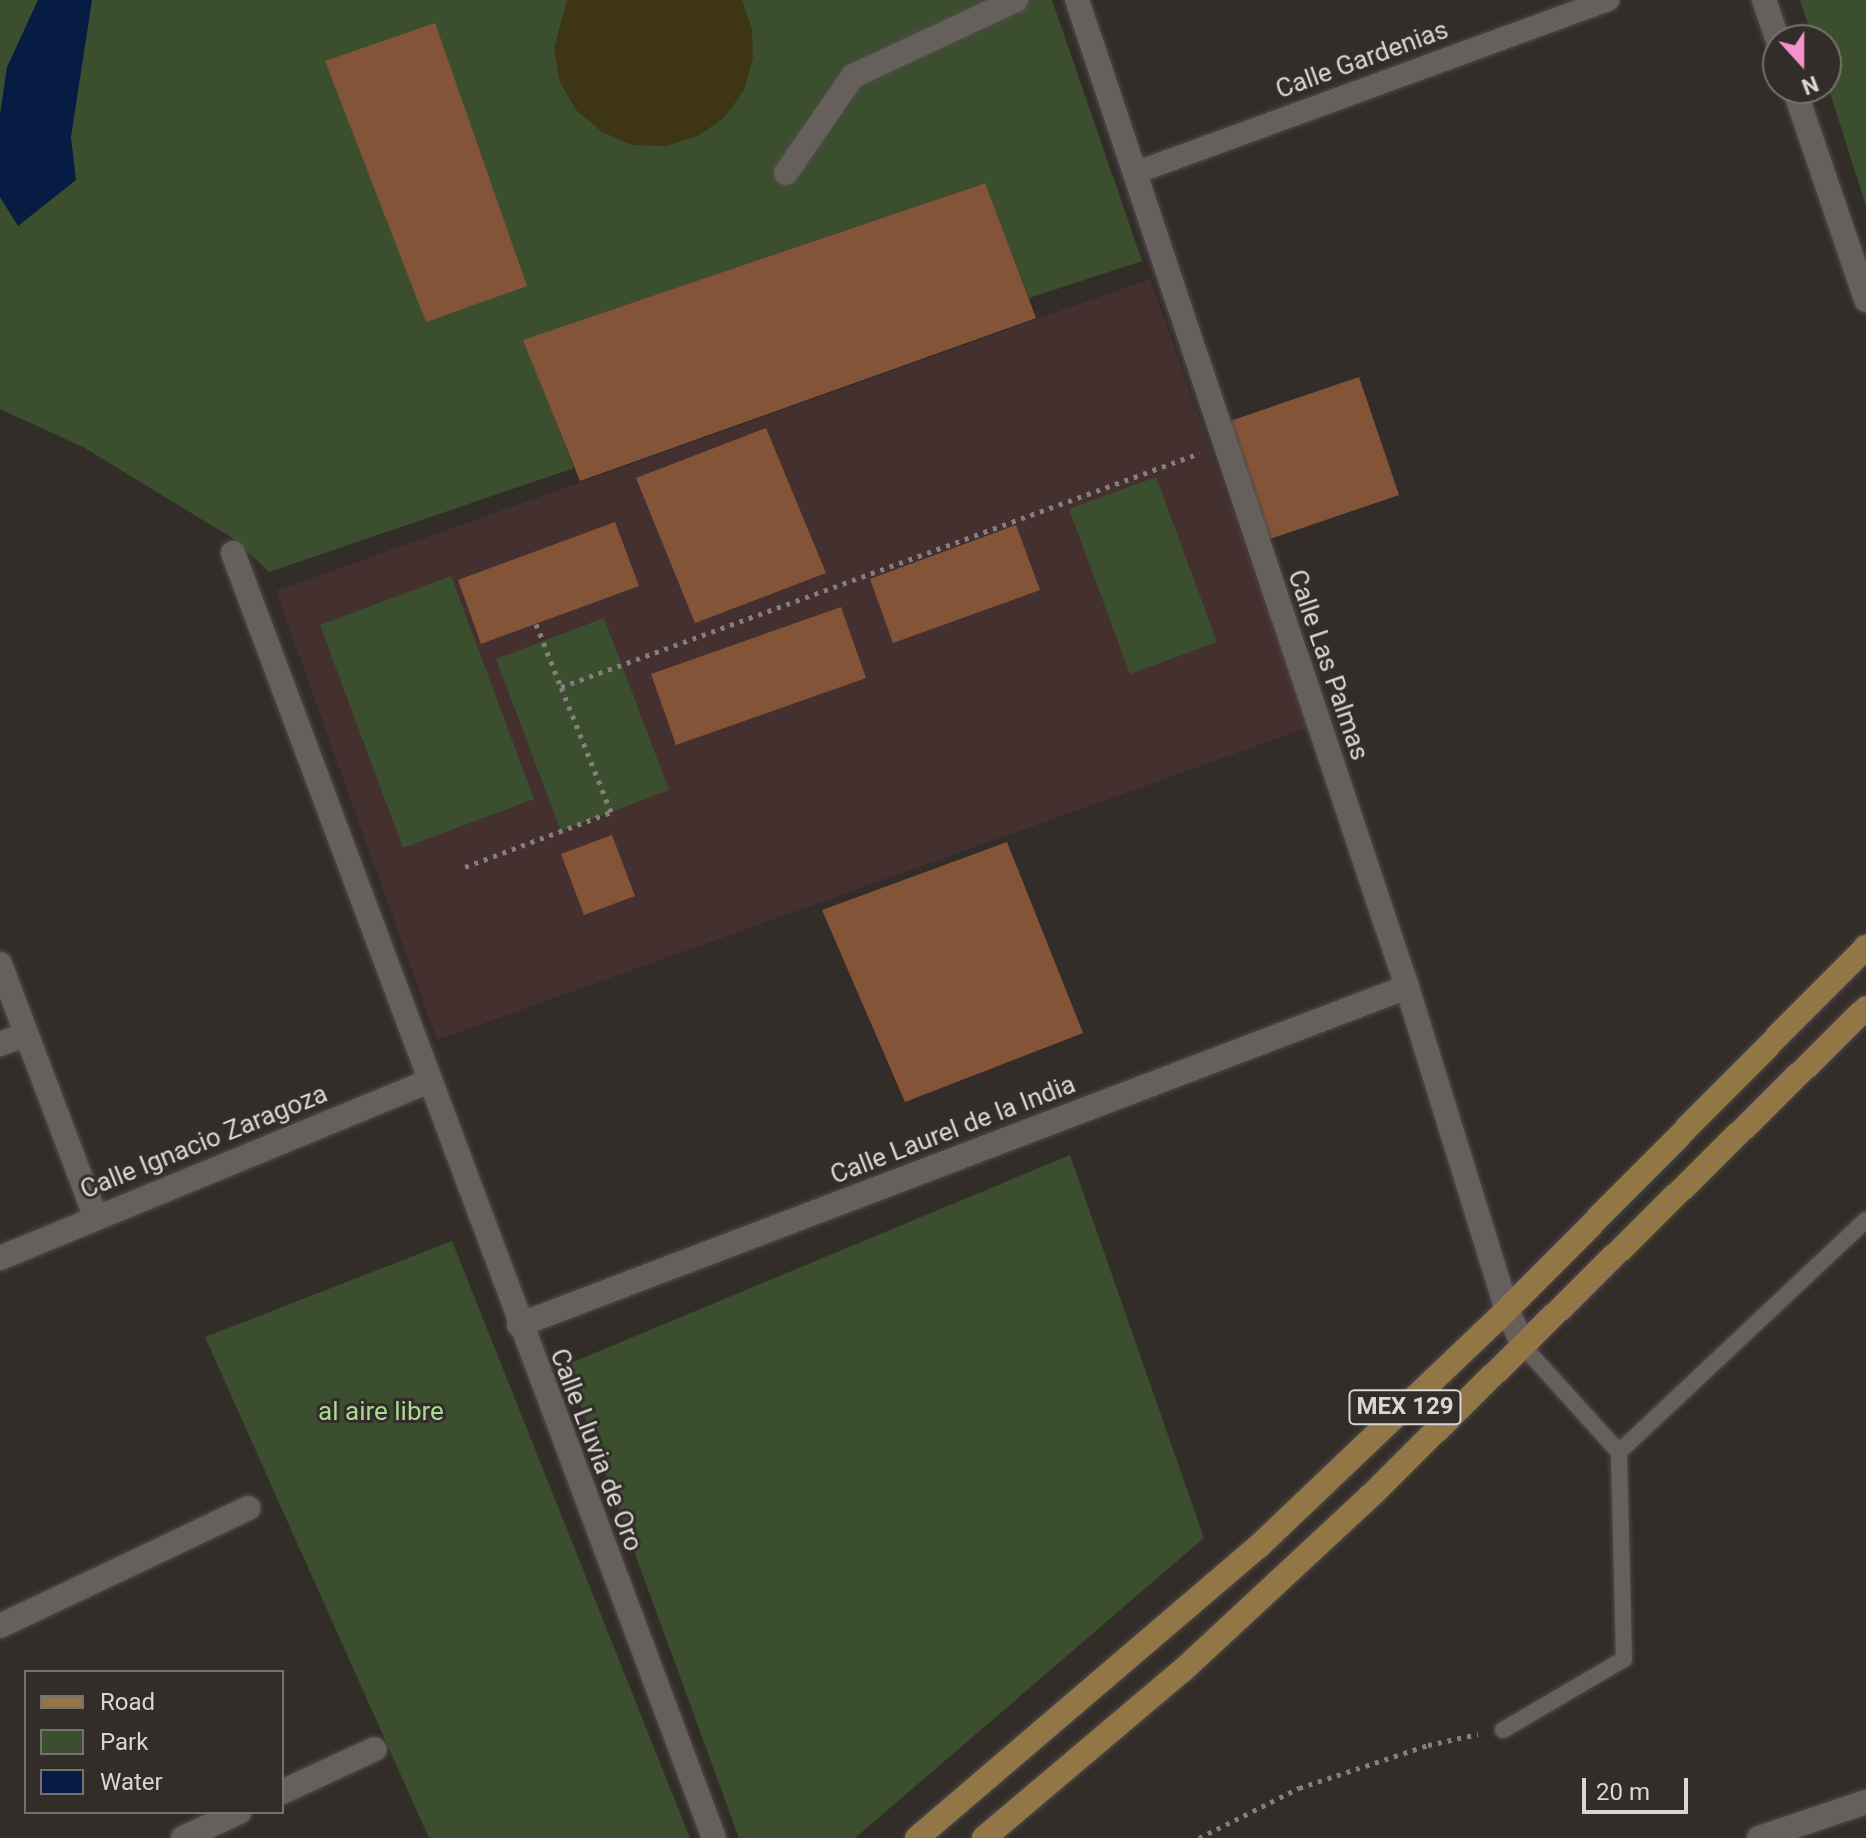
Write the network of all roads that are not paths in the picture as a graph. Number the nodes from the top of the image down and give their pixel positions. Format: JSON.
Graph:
{"nodes":[{"id":1,"x":1016,"y":0,"type":"edge"},
{"id":2,"x":1077,"y":0,"type":"edge"},
{"id":3,"x":1608,"y":0,"type":"edge"},
{"id":4,"x":1764,"y":0,"type":"edge"},
{"id":5,"x":1772,"y":24,"type":"edge"},
{"id":6,"x":1799,"y":104,"type":"edge"},
{"id":7,"x":786,"y":173,"type":"dead end"},
{"id":8,"x":1135,"y":173,"type":"junction"},
{"id":9,"x":1866,"y":300,"type":"edge"},
{"id":10,"x":233,"y":553,"type":"dead end"},
{"id":11,"x":1866,"y":947,"type":"edge"},
{"id":12,"x":0,"y":964,"type":"edge"},
{"id":13,"x":1407,"y":987,"type":"junction"},
{"id":14,"x":1866,"y":1008,"type":"edge"},
{"id":15,"x":26,"y":1034,"type":"junction"},
{"id":16,"x":0,"y":1044,"type":"edge"},
{"id":17,"x":430,"y":1081,"type":"junction"},
{"id":18,"x":95,"y":1215,"type":"junction"},
{"id":19,"x":1866,"y":1220,"type":"edge"},
{"id":20,"x":0,"y":1258,"type":"edge"},
{"id":21,"x":1507,"y":1310,"type":"junction"},
{"id":22,"x":519,"y":1325,"type":"junction"},
{"id":23,"x":1524,"y":1347,"type":"junction"},
{"id":24,"x":1619,"y":1452,"type":"junction"},
{"id":25,"x":248,"y":1508,"type":"dead end"},
{"id":26,"x":0,"y":1626,"type":"edge"},
{"id":27,"x":1503,"y":1730,"type":"road end"},
{"id":28,"x":375,"y":1749,"type":"dead end"},
{"id":29,"x":284,"y":1791,"type":"edge"},
{"id":30,"x":1866,"y":1802,"type":"edge"},
{"id":31,"x":235,"y":1814,"type":"edge"},
{"id":32,"x":183,"y":1838,"type":"edge"},
{"id":33,"x":714,"y":1838,"type":"edge"},
{"id":34,"x":917,"y":1838,"type":"edge"},
{"id":35,"x":984,"y":1838,"type":"edge"},
{"id":36,"x":1759,"y":1838,"type":"edge"}],
"edges":[{"from":1,"to":7,"type":"street"},
{"from":2,"to":8,"type":"street","name":"Calle Las Palmas"},
{"from":3,"to":8,"type":"street","name":"Calle Gardenias"},
{"from":4,"to":5,"type":"street"},
{"from":6,"to":9,"type":"street"},
{"from":8,"to":13,"type":"street","name":"Calle Las Palmas"},
{"from":10,"to":17,"type":"street","name":"Calle Lluvia de Oro"},
{"from":11,"to":21,"type":"main road","number":"MEX 129"},
{"from":12,"to":15,"type":"street"},
{"from":13,"to":21,"type":"street","name":"Calle Las Palmas"},
{"from":13,"to":22,"type":"street","name":"Calle Laurel de la India"},
{"from":14,"to":23,"type":"main road","number":"MEX 129"},
{"from":15,"to":16,"type":"street"},
{"from":15,"to":18,"type":"street"},
{"from":17,"to":18,"type":"street","name":"Calle Ignacio Zaragoza"},
{"from":17,"to":22,"type":"street","name":"Calle Lluvia de Oro"},
{"from":18,"to":20,"type":"street","name":"Calle Ignacio Zaragoza"},
{"from":19,"to":24,"type":"lane"},
{"from":21,"to":23,"type":"street","name":"Calle Las Palmas"},
{"from":21,"to":34,"type":"main road","number":"MEX 129"},
{"from":22,"to":33,"type":"street","name":"Calle Lluvia de Oro"},
{"from":23,"to":24,"type":"lane"},
{"from":23,"to":35,"type":"main road","number":"MEX 129"},
{"from":24,"to":27,"type":"lane"},
{"from":25,"to":26,"type":"street"},
{"from":28,"to":29,"type":"street"},
{"from":30,"to":36,"type":"street"},
{"from":31,"to":32,"type":"street"}]}
